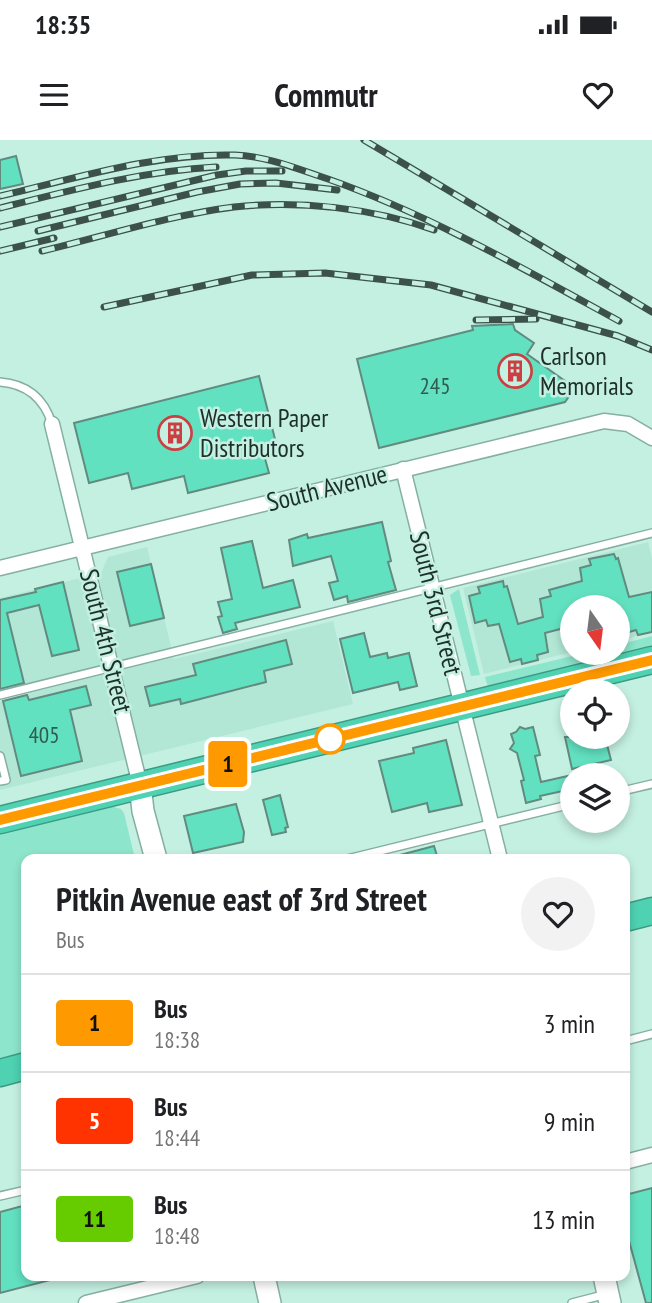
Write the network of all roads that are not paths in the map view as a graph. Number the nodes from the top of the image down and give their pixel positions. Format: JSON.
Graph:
{"nodes":[{"id":1,"x":0,"y":382,"type":"edge"},
{"id":2,"x":52,"y":424,"type":"joint"},
{"id":3,"x":652,"y":438,"type":"edge"},
{"id":4,"x":403,"y":469,"type":"junction"},
{"id":5,"x":652,"y":533,"type":"edge"},
{"id":6,"x":83,"y":548,"type":"junction"},
{"id":7,"x":0,"y":568,"type":"edge"},
{"id":8,"x":433,"y":588,"type":"junction"},
{"id":9,"x":652,"y":660,"type":"edge"},
{"id":10,"x":113,"y":667,"type":"junction"},
{"id":11,"x":0,"y":695,"type":"edge"},
{"id":12,"x":463,"y":706,"type":"junction"},
{"id":13,"x":0,"y":756,"type":"edge"},
{"id":14,"x":0,"y":781,"type":"edge"},
{"id":15,"x":652,"y":784,"type":"edge"},
{"id":16,"x":140,"y":785,"type":"junction"},
{"id":17,"x":630,"y":789,"type":"edge"},
{"id":18,"x":560,"y":807,"type":"edge"},
{"id":19,"x":0,"y":820,"type":"edge"},
{"id":20,"x":491,"y":824,"type":"junction"},
{"id":21,"x":155,"y":854,"type":"edge"},
{"id":22,"x":368,"y":854,"type":"edge"},
{"id":23,"x":499,"y":854,"type":"edge"},
{"id":24,"x":652,"y":911,"type":"edge"},
{"id":25,"x":630,"y":917,"type":"edge"},
{"id":26,"x":652,"y":1034,"type":"edge"},
{"id":27,"x":630,"y":1040,"type":"edge"},
{"id":28,"x":21,"y":1067,"type":"edge"},
{"id":29,"x":0,"y":1073,"type":"edge"},
{"id":30,"x":652,"y":1155,"type":"edge"},
{"id":31,"x":630,"y":1161,"type":"edge"},
{"id":32,"x":21,"y":1191,"type":"edge"},
{"id":33,"x":0,"y":1196,"type":"edge"},
{"id":34,"x":177,"y":1281,"type":"edge"},
{"id":35,"x":265,"y":1281,"type":"edge"},
{"id":36,"x":607,"y":1291,"type":"edge"},
{"id":37,"x":93,"y":1302,"type":"edge"},
{"id":38,"x":268,"y":1303,"type":"edge"},
{"id":39,"x":572,"y":1303,"type":"edge"}],
"edges":[{"from":1,"to":2,"type":"lane"},
{"from":2,"to":6,"type":"street","name":"South 4th Street"},
{"from":3,"to":4,"type":"street","name":"South Avenue"},
{"from":4,"to":6,"type":"street","name":"South Avenue"},
{"from":4,"to":8,"type":"street","name":"South 3rd Street"},
{"from":5,"to":8,"type":"lane"},
{"from":6,"to":7,"type":"street","name":"South Avenue"},
{"from":6,"to":10,"type":"street","name":"South 4th Street"},
{"from":8,"to":10,"type":"lane"},
{"from":8,"to":12,"type":"street","name":"South 3rd Street"},
{"from":9,"to":12,"type":"highway"},
{"from":10,"to":11,"type":"lane"},
{"from":10,"to":16,"type":"street","name":"South 4th Street"},
{"from":12,"to":16,"type":"highway"},
{"from":12,"to":20,"type":"street","name":"South 3rd Street"},
{"from":13,"to":14,"type":"lane"},
{"from":15,"to":17,"type":"lane"},
{"from":16,"to":19,"type":"highway"},
{"from":16,"to":21,"type":"main road","name":"South 4th Street"},
{"from":18,"to":20,"type":"lane"},
{"from":20,"to":22,"type":"lane"},
{"from":20,"to":23,"type":"street","name":"South 3rd Street"},
{"from":24,"to":25,"type":"highway"},
{"from":26,"to":27,"type":"lane"},
{"from":28,"to":29,"type":"highway"},
{"from":30,"to":31,"type":"street"},
{"from":32,"to":33,"type":"lane"},
{"from":34,"to":37,"type":"street"},
{"from":35,"to":38,"type":"main road"},
{"from":36,"to":39,"type":"lane"}]}
